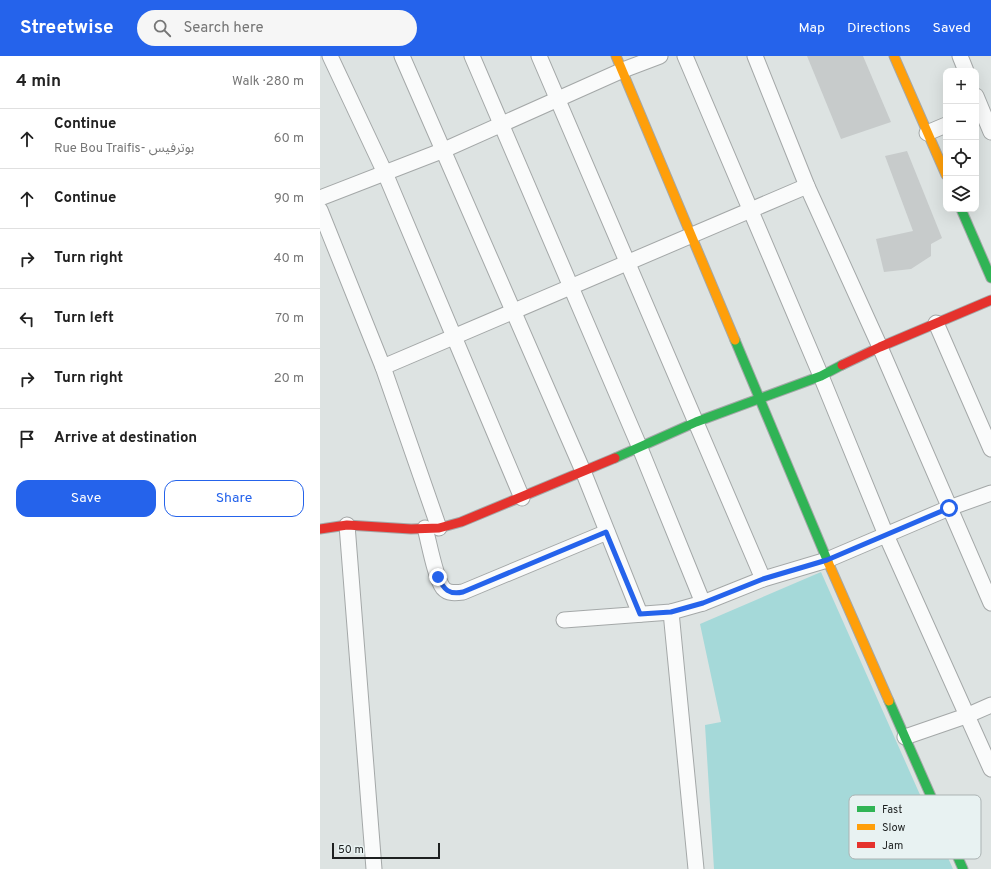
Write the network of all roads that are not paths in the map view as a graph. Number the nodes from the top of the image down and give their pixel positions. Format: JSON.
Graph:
{"nodes":[{"id":1,"x":330,"y":56,"type":"edge"},
{"id":2,"x":402,"y":56,"type":"edge"},
{"id":3,"x":472,"y":56,"type":"edge"},
{"id":4,"x":539,"y":56,"type":"edge"},
{"id":5,"x":616,"y":56,"type":"edge"},
{"id":6,"x":660,"y":56,"type":"edge"},
{"id":7,"x":685,"y":56,"type":"edge"},
{"id":8,"x":755,"y":56,"type":"edge"},
{"id":9,"x":894,"y":56,"type":"edge"},
{"id":10,"x":960,"y":56,"type":"edge"},
{"id":11,"x":965,"y":68,"type":"edge"},
{"id":12,"x":623,"y":70,"type":"junction"},
{"id":13,"x":558,"y":98,"type":"junction"},
{"id":14,"x":981,"y":105,"type":"edge"},
{"id":15,"x":502,"y":125,"type":"junction"},
{"id":16,"x":943,"y":126,"type":"edge"},
{"id":17,"x":991,"y":132,"type":"edge"},
{"id":18,"x":928,"y":133,"type":"junction"},
{"id":19,"x":444,"y":150,"type":"junction"},
{"id":20,"x":943,"y":168,"type":"edge"},
{"id":21,"x":385,"y":173,"type":"junction"},
{"id":22,"x":807,"y":186,"type":"junction"},
{"id":23,"x":320,"y":198,"type":"edge"},
{"id":24,"x":320,"y":210,"type":"edge"},
{"id":25,"x":750,"y":210,"type":"junction"},
{"id":26,"x":962,"y":212,"type":"edge"},
{"id":27,"x":691,"y":235,"type":"junction"},
{"id":28,"x":628,"y":262,"type":"junction"},
{"id":29,"x":991,"y":278,"type":"edge"},
{"id":30,"x":570,"y":287,"type":"junction"},
{"id":31,"x":991,"y":300,"type":"edge"},
{"id":32,"x":512,"y":312,"type":"junction"},
{"id":33,"x":936,"y":323,"type":"junction"},
{"id":34,"x":455,"y":337,"type":"junction"},
{"id":35,"x":880,"y":348,"type":"junction"},
{"id":36,"x":384,"y":367,"type":"junction"},
{"id":37,"x":821,"y":376,"type":"junction"},
{"id":38,"x":760,"y":399,"type":"junction"},
{"id":39,"x":696,"y":422,"type":"junction"},
{"id":40,"x":640,"y":448,"type":"junction"},
{"id":41,"x":991,"y":449,"type":"edge"},
{"id":42,"x":583,"y":471,"type":"junction"},
{"id":43,"x":991,"y":493,"type":"edge"},
{"id":44,"x":522,"y":498,"type":"junction"},
{"id":45,"x":949,"y":508,"type":"junction"},
{"id":46,"x":348,"y":525,"type":"junction"},
{"id":47,"x":432,"y":528,"type":"junction"},
{"id":48,"x":320,"y":529,"type":"edge"},
{"id":49,"x":606,"y":532,"type":"junction"},
{"id":50,"x":886,"y":535,"type":"junction"},
{"id":51,"x":827,"y":560,"type":"junction"},
{"id":52,"x":763,"y":579,"type":"junction"},
{"id":53,"x":703,"y":603,"type":"junction"},
{"id":54,"x":991,"y":603,"type":"edge"},
{"id":55,"x":671,"y":612,"type":"junction"},
{"id":56,"x":640,"y":614,"type":"junction"},
{"id":57,"x":564,"y":620,"type":"dead end"},
{"id":58,"x":991,"y":705,"type":"edge"},
{"id":59,"x":966,"y":716,"type":"junction"},
{"id":60,"x":905,"y":737,"type":"junction"},
{"id":61,"x":991,"y":769,"type":"edge"},
{"id":62,"x":930,"y":795,"type":"edge"},
{"id":63,"x":959,"y":859,"type":"edge"},
{"id":64,"x":374,"y":869,"type":"edge"},
{"id":65,"x":696,"y":869,"type":"edge"},
{"id":66,"x":963,"y":869,"type":"edge"}],
"edges":[{"from":1,"to":21,"type":"street"},
{"from":2,"to":19,"type":"street"},
{"from":3,"to":15,"type":"street"},
{"from":4,"to":13,"type":"street"},
{"from":5,"to":12,"type":"street"},
{"from":6,"to":12,"type":"street"},
{"from":7,"to":25,"type":"street"},
{"from":8,"to":22,"type":"street"},
{"from":9,"to":18,"type":"street"},
{"from":10,"to":11,"type":"street"},
{"from":12,"to":13,"type":"street"},
{"from":12,"to":27,"type":"street"},
{"from":13,"to":15,"type":"street"},
{"from":13,"to":28,"type":"street"},
{"from":14,"to":17,"type":"street"},
{"from":15,"to":19,"type":"street"},
{"from":15,"to":30,"type":"street"},
{"from":16,"to":18,"type":"street"},
{"from":18,"to":20,"type":"street"},
{"from":19,"to":21,"type":"street"},
{"from":19,"to":32,"type":"street"},
{"from":21,"to":23,"type":"street"},
{"from":21,"to":34,"type":"street"},
{"from":22,"to":25,"type":"street"},
{"from":22,"to":35,"type":"street"},
{"from":24,"to":36,"type":"street"},
{"from":25,"to":27,"type":"street"},
{"from":25,"to":37,"type":"street"},
{"from":26,"to":29,"type":"street"},
{"from":27,"to":28,"type":"street"},
{"from":27,"to":38,"type":"street"},
{"from":28,"to":30,"type":"street"},
{"from":28,"to":39,"type":"street"},
{"from":30,"to":32,"type":"street"},
{"from":30,"to":40,"type":"street"},
{"from":31,"to":33,"type":"street"},
{"from":32,"to":34,"type":"street"},
{"from":32,"to":42,"type":"street"},
{"from":33,"to":35,"type":"street"},
{"from":33,"to":41,"type":"street"},
{"from":34,"to":36,"type":"street"},
{"from":34,"to":44,"type":"street"},
{"from":35,"to":37,"type":"street"},
{"from":35,"to":45,"type":"street"},
{"from":36,"to":47,"type":"street"},
{"from":37,"to":38,"type":"street"},
{"from":37,"to":50,"type":"street"},
{"from":38,"to":39,"type":"street"},
{"from":38,"to":51,"type":"street"},
{"from":39,"to":40,"type":"street"},
{"from":39,"to":52,"type":"street"},
{"from":40,"to":42,"type":"street"},
{"from":40,"to":53,"type":"street"},
{"from":42,"to":44,"type":"street"},
{"from":42,"to":49,"type":"street"},
{"from":43,"to":45,"type":"street"},
{"from":44,"to":47,"type":"street"},
{"from":45,"to":50,"type":"street"},
{"from":45,"to":54,"type":"street"},
{"from":46,"to":47,"type":"street"},
{"from":46,"to":48,"type":"street"},
{"from":46,"to":64,"type":"street"},
{"from":47,"to":49,"type":"street"},
{"from":49,"to":56,"type":"street"},
{"from":50,"to":51,"type":"street"},
{"from":50,"to":59,"type":"street"},
{"from":51,"to":52,"type":"street"},
{"from":51,"to":60,"type":"street"},
{"from":52,"to":53,"type":"street"},
{"from":53,"to":55,"type":"street"},
{"from":55,"to":56,"type":"street"},
{"from":55,"to":65,"type":"street"},
{"from":56,"to":57,"type":"street"},
{"from":58,"to":59,"type":"street"},
{"from":59,"to":60,"type":"street"},
{"from":59,"to":61,"type":"street"},
{"from":60,"to":62,"type":"street"},
{"from":63,"to":66,"type":"street"}]}
